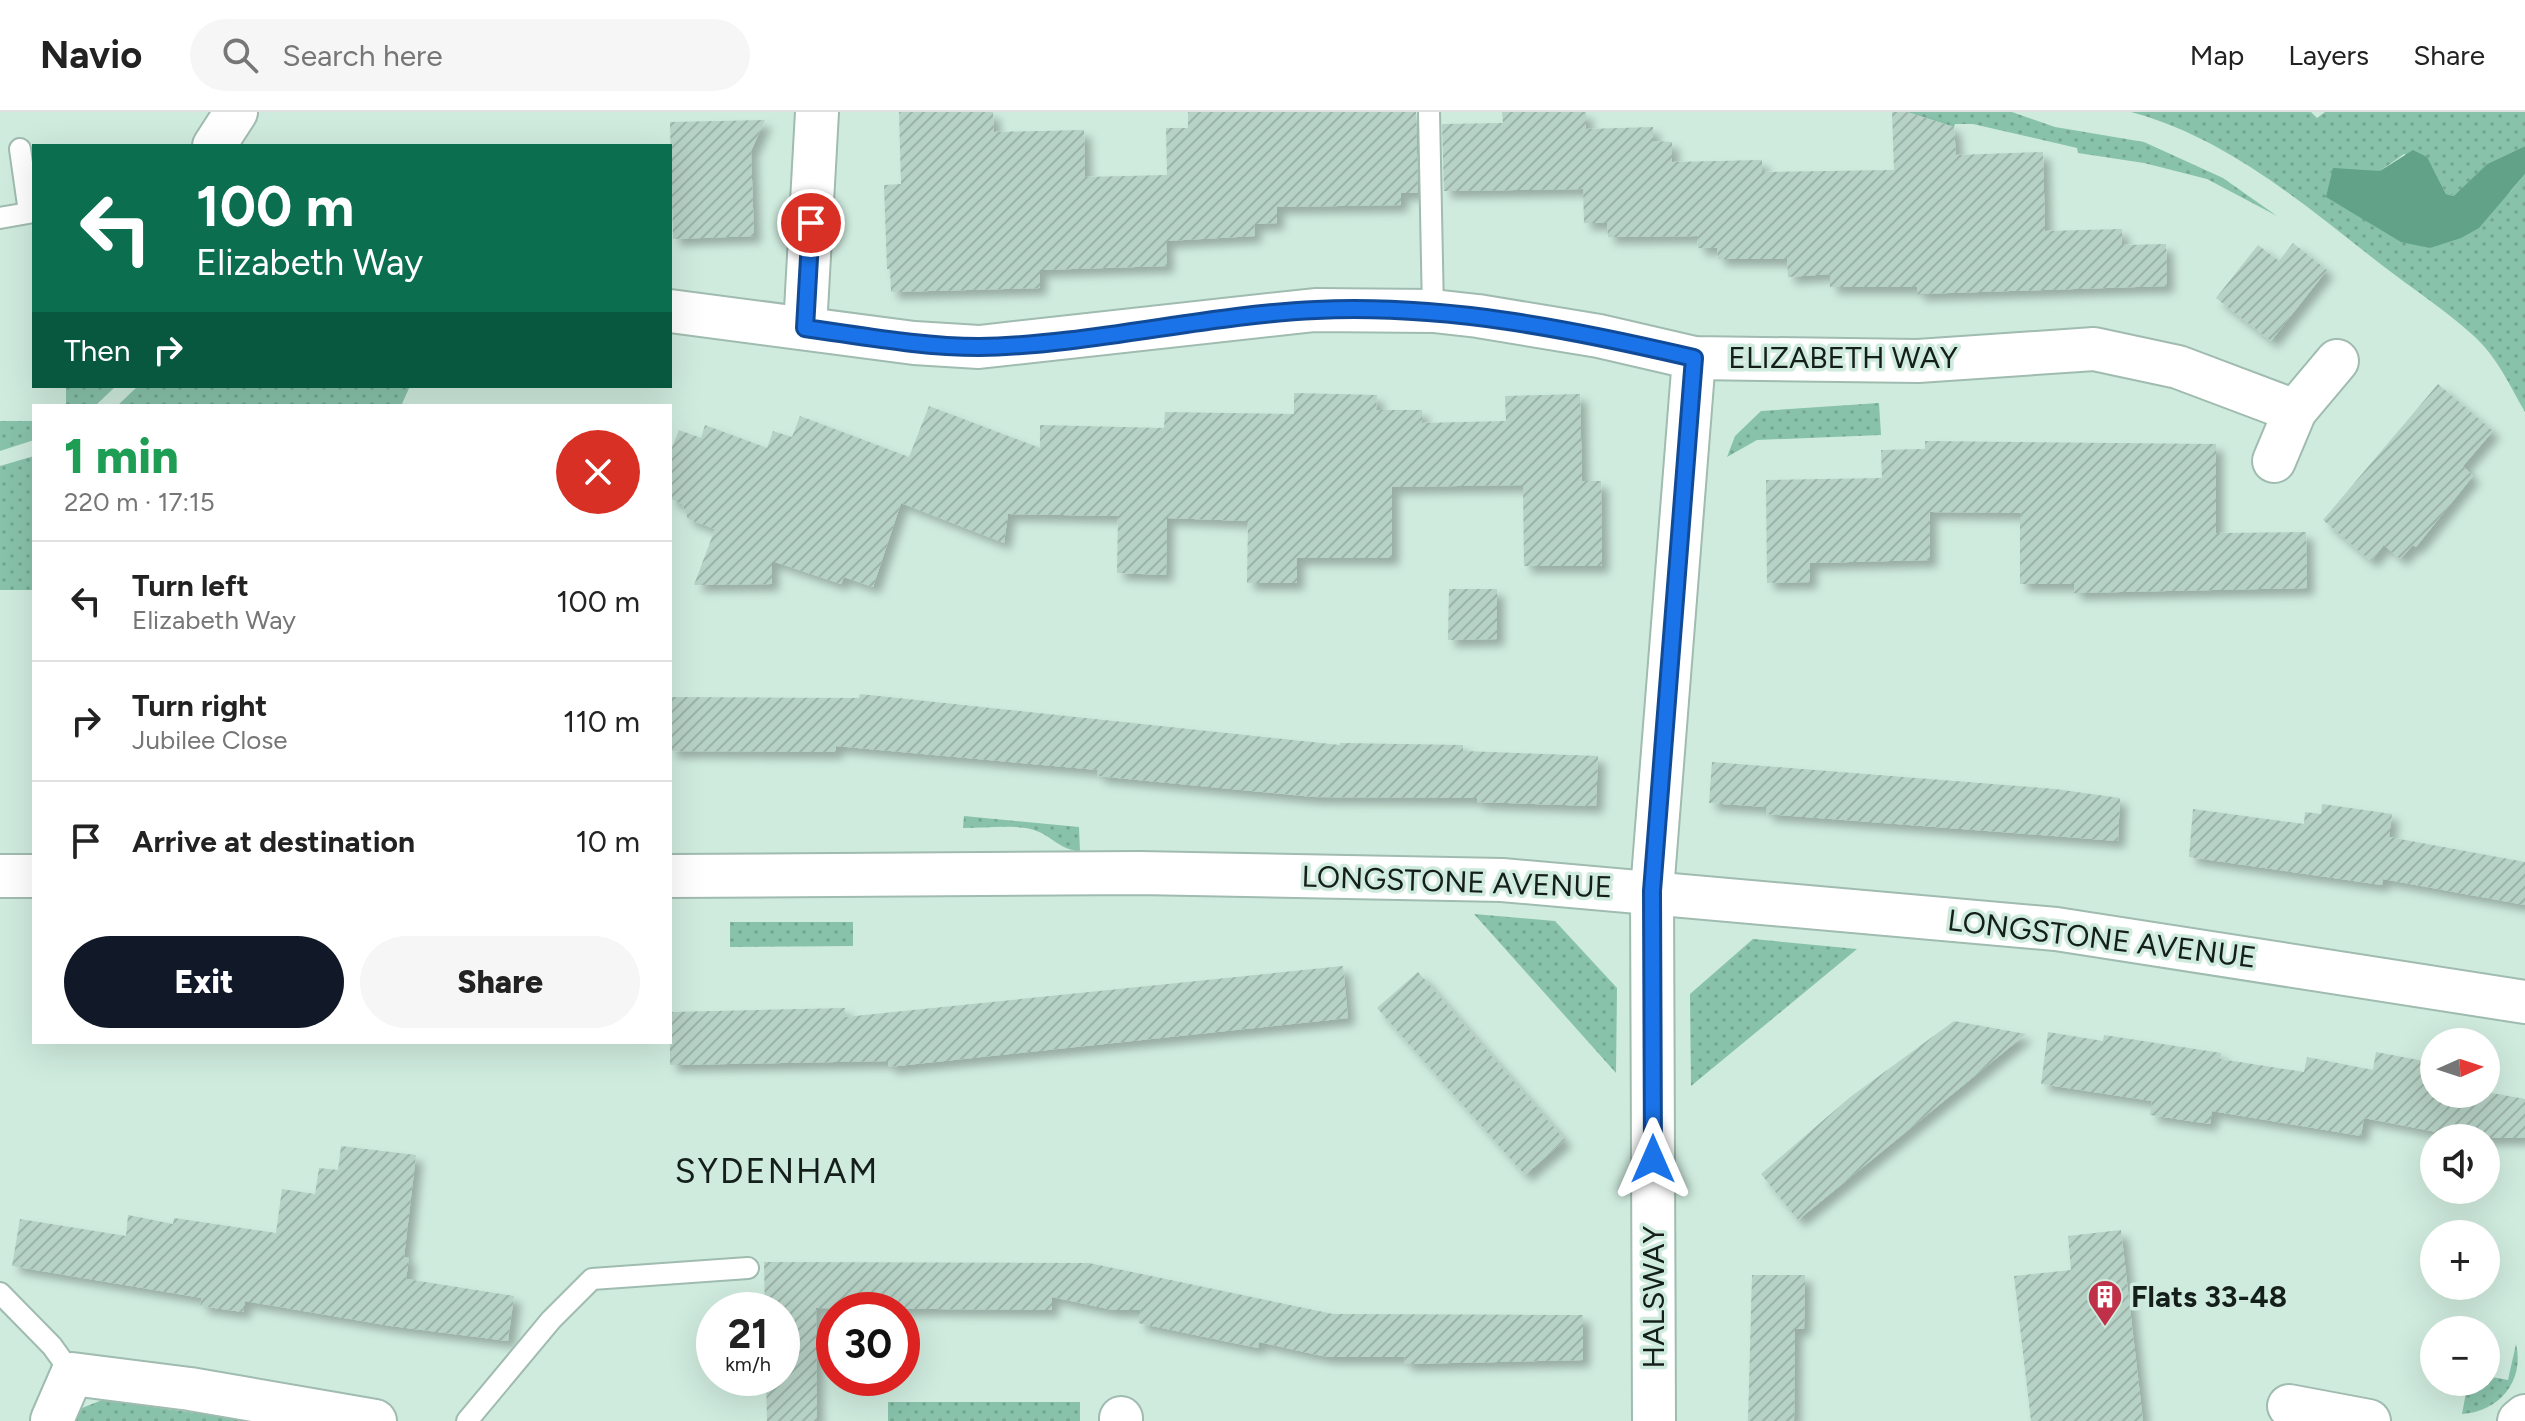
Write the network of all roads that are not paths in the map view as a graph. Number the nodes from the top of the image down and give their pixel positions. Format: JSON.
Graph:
{"nodes":[{"id":1,"x":236,"y":112,"type":"edge"},
{"id":2,"x":817,"y":112,"type":"edge"},
{"id":3,"x":1429,"y":112,"type":"edge"},
{"id":4,"x":215,"y":144,"type":"edge"},
{"id":5,"x":20,"y":149,"type":"dead end"},
{"id":6,"x":32,"y":212,"type":"edge"},
{"id":7,"x":0,"y":218,"type":"edge"},
{"id":8,"x":672,"y":311,"type":"edge"},
{"id":9,"x":1433,"y":311,"type":"junction"},
{"id":10,"x":805,"y":328,"type":"junction"},
{"id":11,"x":1694,"y":358,"type":"junction"},
{"id":12,"x":2337,"y":361,"type":"dead end"},
{"id":13,"x":2295,"y":411,"type":"junction"},
{"id":14,"x":2274,"y":461,"type":"dead end"},
{"id":15,"x":0,"y":876,"type":"edge"},
{"id":16,"x":32,"y":876,"type":"edge"},
{"id":17,"x":672,"y":876,"type":"edge"},
{"id":18,"x":1652,"y":891,"type":"junction"},
{"id":19,"x":2525,"y":1002,"type":"edge"},
{"id":20,"x":748,"y":1268,"type":"dead end"},
{"id":21,"x":0,"y":1293,"type":"edge"},
{"id":22,"x":72,"y":1374,"type":"junction"},
{"id":23,"x":2289,"y":1406,"type":"dead end"},
{"id":24,"x":2525,"y":1416,"type":"edge"},
{"id":25,"x":52,"y":1420,"type":"edge"},
{"id":26,"x":375,"y":1421,"type":"edge"},
{"id":27,"x":467,"y":1421,"type":"edge"},
{"id":28,"x":1654,"y":1421,"type":"edge"},
{"id":29,"x":2369,"y":1421,"type":"edge"},
{"id":30,"x":2519,"y":1421,"type":"edge"}],
"edges":[{"from":1,"to":4,"type":"street"},
{"from":2,"to":10,"type":"street"},
{"from":3,"to":9,"type":"lane"},
{"from":5,"to":6,"type":"lane"},
{"from":6,"to":7,"type":"lane"},
{"from":8,"to":10,"type":"street","name":"ELIZABETH WAY"},
{"from":9,"to":10,"type":"street","name":"ELIZABETH WAY"},
{"from":9,"to":11,"type":"street","name":"ELIZABETH WAY"},
{"from":11,"to":13,"type":"street","name":"ELIZABETH WAY"},
{"from":11,"to":18,"type":"street","name":"HALSWAY"},
{"from":12,"to":13,"type":"street"},
{"from":13,"to":14,"type":"street"},
{"from":15,"to":16,"type":"street"},
{"from":17,"to":18,"type":"street","name":"LONGSTONE AVENUE"},
{"from":18,"to":19,"type":"street","name":"LONGSTONE AVENUE"},
{"from":18,"to":28,"type":"street","name":"HALSWAY"},
{"from":20,"to":27,"type":"lane"},
{"from":21,"to":22,"type":"lane"},
{"from":22,"to":25,"type":"street"},
{"from":22,"to":26,"type":"street"},
{"from":23,"to":29,"type":"street"},
{"from":24,"to":30,"type":"street"}]}
